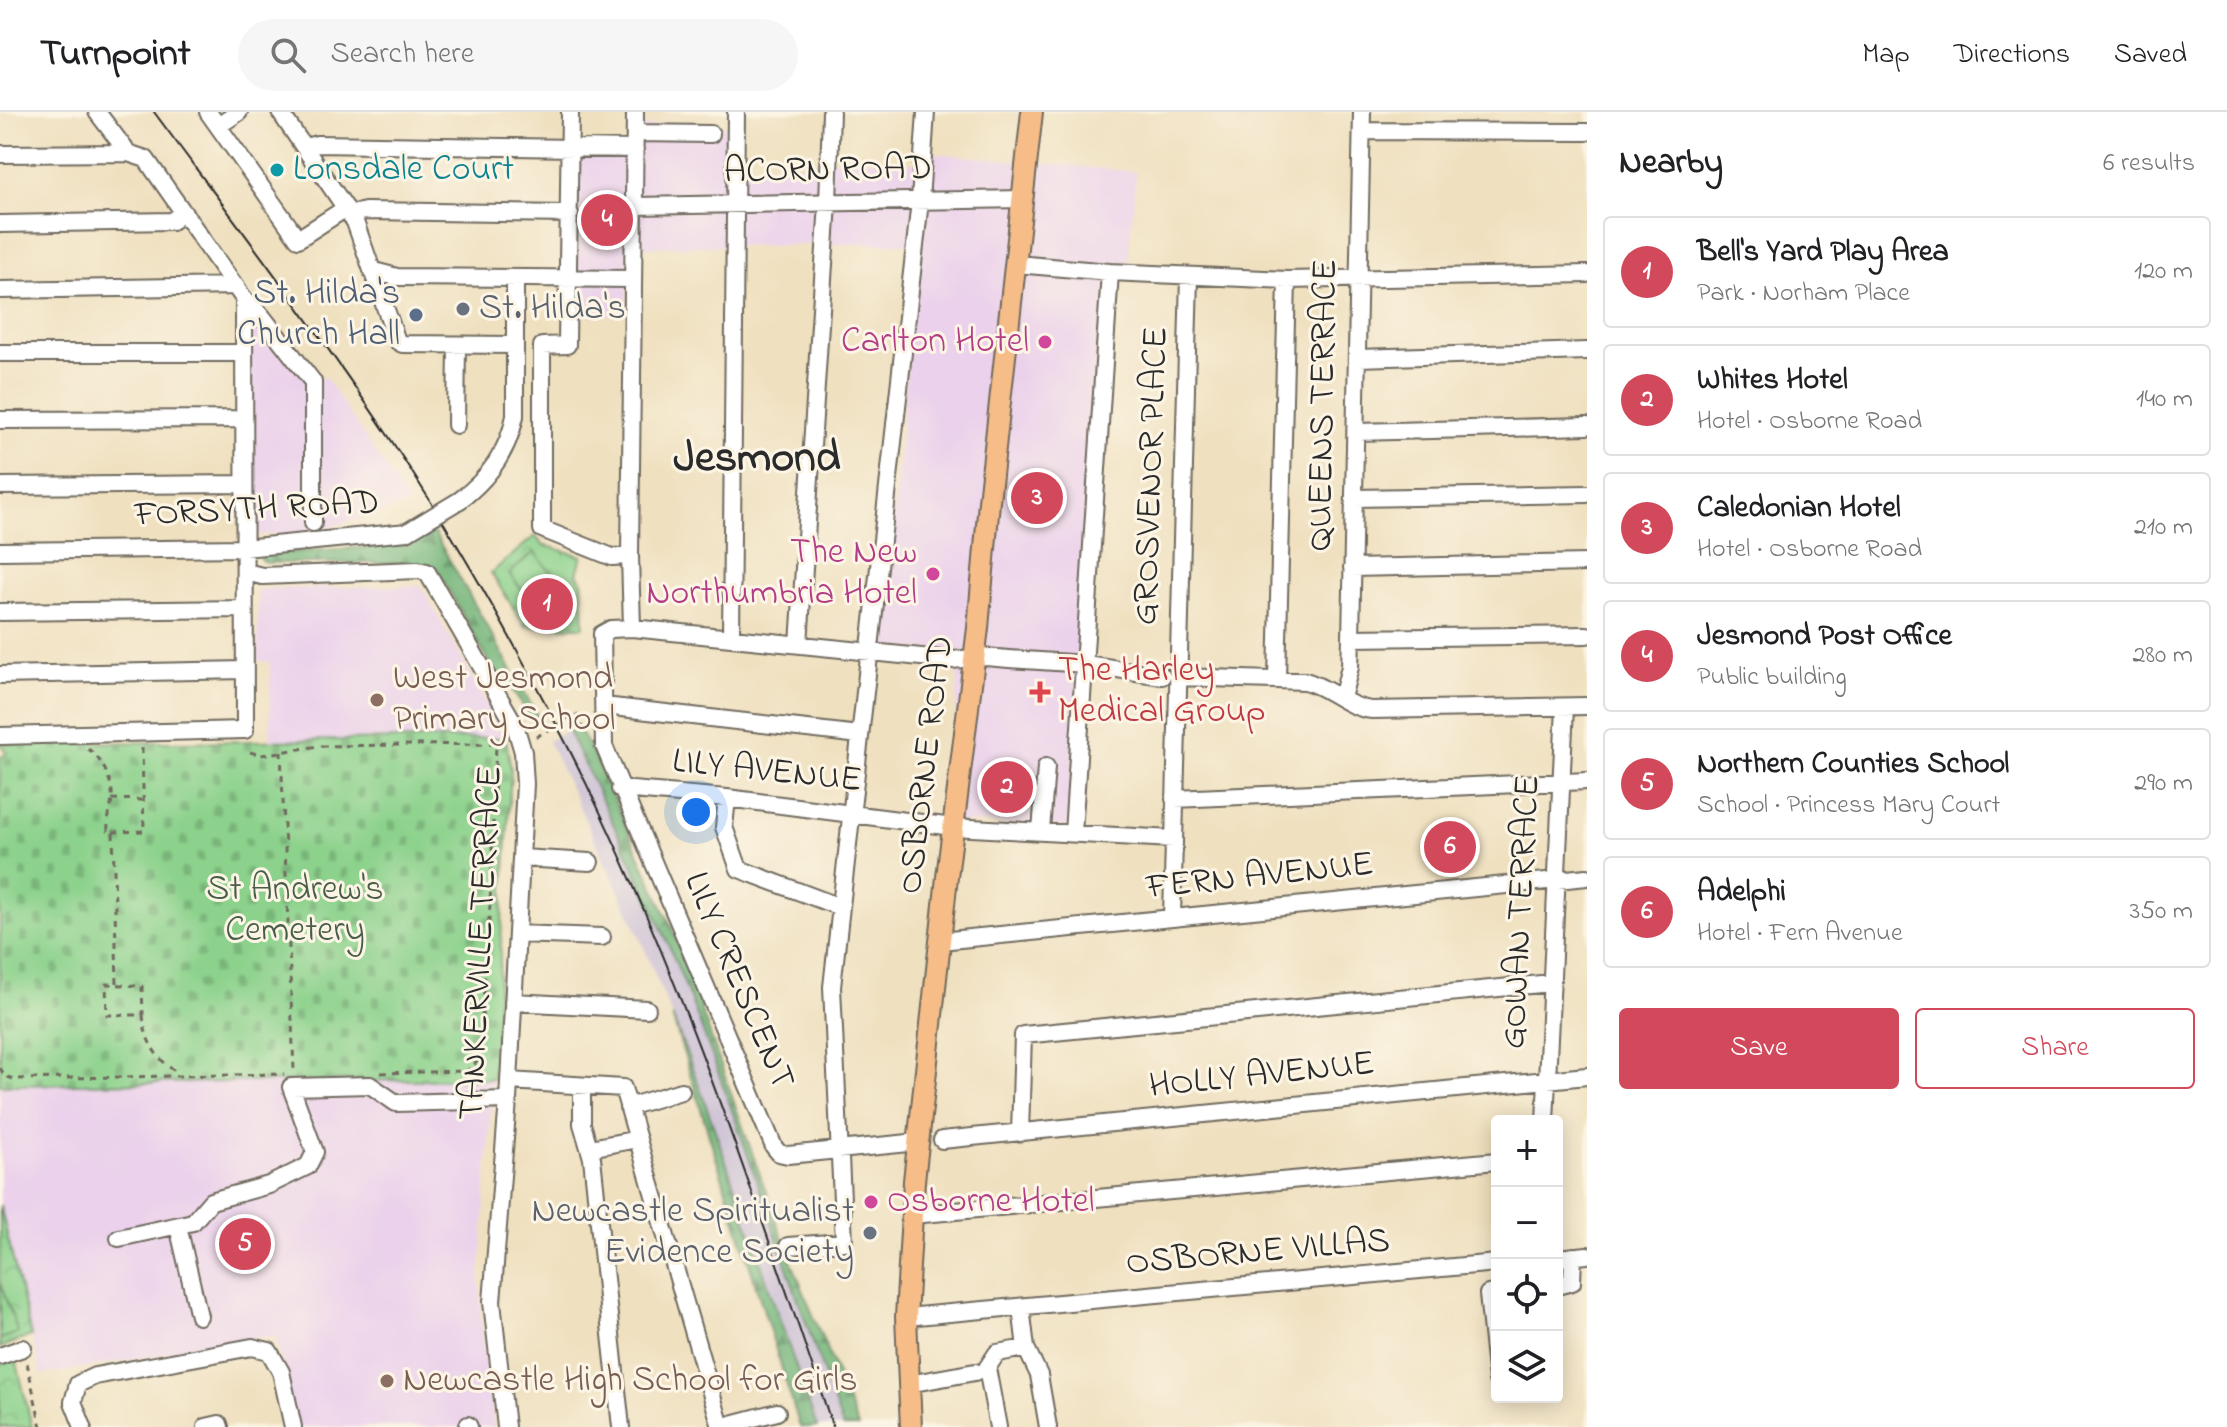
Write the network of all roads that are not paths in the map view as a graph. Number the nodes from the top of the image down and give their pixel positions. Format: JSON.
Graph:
{"nodes":[{"id":1,"x":97,"y":112,"type":"edge"},
{"id":2,"x":208,"y":112,"type":"edge"},
{"id":3,"x":239,"y":112,"type":"edge"},
{"id":4,"x":280,"y":112,"type":"edge"},
{"id":5,"x":570,"y":112,"type":"edge"},
{"id":6,"x":635,"y":112,"type":"edge"},
{"id":7,"x":736,"y":112,"type":"edge"},
{"id":8,"x":831,"y":112,"type":"edge"},
{"id":9,"x":926,"y":112,"type":"edge"},
{"id":10,"x":1032,"y":112,"type":"edge"},
{"id":11,"x":1362,"y":112,"type":"edge"},
{"id":12,"x":218,"y":126,"type":"junction"},
{"id":13,"x":1362,"y":131,"type":"junction"},
{"id":14,"x":1587,"y":132,"type":"edge"},
{"id":15,"x":711,"y":134,"type":"dead end"},
{"id":16,"x":635,"y":141,"type":"junction"},
{"id":17,"x":305,"y":147,"type":"junction"},
{"id":18,"x":570,"y":148,"type":"junction"},
{"id":19,"x":128,"y":153,"type":"junction"},
{"id":20,"x":0,"y":154,"type":"edge"},
{"id":21,"x":1023,"y":199,"type":"junction"},
{"id":22,"x":920,"y":201,"type":"junction"},
{"id":23,"x":828,"y":203,"type":"junction"},
{"id":24,"x":734,"y":205,"type":"junction"},
{"id":25,"x":635,"y":206,"type":"junction"},
{"id":26,"x":348,"y":211,"type":"junction"},
{"id":27,"x":183,"y":212,"type":"junction"},
{"id":28,"x":570,"y":214,"type":"junction"},
{"id":29,"x":0,"y":224,"type":"edge"},
{"id":30,"x":1016,"y":264,"type":"junction"},
{"id":31,"x":374,"y":271,"type":"junction"},
{"id":32,"x":1110,"y":272,"type":"junction"},
{"id":33,"x":1587,"y":274,"type":"edge"},
{"id":34,"x":1189,"y":276,"type":"junction"},
{"id":35,"x":515,"y":278,"type":"junction"},
{"id":36,"x":569,"y":279,"type":"junction"},
{"id":37,"x":633,"y":279,"type":"junction"},
{"id":38,"x":1287,"y":280,"type":"junction"},
{"id":39,"x":1359,"y":280,"type":"junction"},
{"id":40,"x":0,"y":290,"type":"edge"},
{"id":41,"x":240,"y":293,"type":"junction"},
{"id":42,"x":457,"y":345,"type":"junction"},
{"id":43,"x":515,"y":345,"type":"junction"},
{"id":44,"x":1587,"y":351,"type":"edge"},
{"id":45,"x":0,"y":353,"type":"edge"},
{"id":46,"x":244,"y":353,"type":"junction"},
{"id":47,"x":1358,"y":358,"type":"junction"},
{"id":48,"x":244,"y":419,"type":"junction"},
{"id":49,"x":0,"y":420,"type":"edge"},
{"id":50,"x":456,"y":425,"type":"dead end"},
{"id":51,"x":1587,"y":426,"type":"edge"},
{"id":52,"x":1357,"y":432,"type":"junction"},
{"id":53,"x":244,"y":484,"type":"junction"},
{"id":54,"x":0,"y":486,"type":"edge"},
{"id":55,"x":1587,"y":494,"type":"edge"},
{"id":56,"x":1354,"y":498,"type":"junction"},
{"id":57,"x":313,"y":523,"type":"dead end"},
{"id":58,"x":244,"y":548,"type":"junction"},
{"id":59,"x":0,"y":551,"type":"edge"},
{"id":60,"x":630,"y":556,"type":"junction"},
{"id":61,"x":1587,"y":563,"type":"edge"},
{"id":62,"x":1352,"y":568,"type":"junction"},
{"id":63,"x":246,"y":572,"type":"junction"},
{"id":64,"x":244,"y":609,"type":"junction"},
{"id":65,"x":0,"y":612,"type":"edge"},
{"id":66,"x":632,"y":628,"type":"junction"},
{"id":67,"x":1587,"y":635,"type":"edge"},
{"id":68,"x":731,"y":638,"type":"junction"},
{"id":69,"x":1351,"y":638,"type":"junction"},
{"id":70,"x":799,"y":644,"type":"junction"},
{"id":71,"x":871,"y":653,"type":"junction"},
{"id":72,"x":974,"y":659,"type":"junction"},
{"id":73,"x":1086,"y":664,"type":"junction"},
{"id":74,"x":245,"y":670,"type":"junction"},
{"id":75,"x":0,"y":675,"type":"edge"},
{"id":76,"x":1170,"y":676,"type":"junction"},
{"id":77,"x":1277,"y":679,"type":"junction"},
{"id":78,"x":1342,"y":698,"type":"junction"},
{"id":79,"x":604,"y":706,"type":"junction"},
{"id":80,"x":1587,"y":706,"type":"edge"},
{"id":81,"x":1565,"y":707,"type":"junction"},
{"id":82,"x":860,"y":735,"type":"junction"},
{"id":83,"x":0,"y":736,"type":"edge"},
{"id":84,"x":1046,"y":767,"type":"dead end"},
{"id":85,"x":1587,"y":781,"type":"edge"},
{"id":86,"x":1560,"y":782,"type":"junction"},
{"id":87,"x":620,"y":789,"type":"junction"},
{"id":88,"x":727,"y":798,"type":"junction"},
{"id":89,"x":1174,"y":799,"type":"junction"},
{"id":90,"x":850,"y":813,"type":"junction"},
{"id":91,"x":953,"y":827,"type":"junction"},
{"id":92,"x":1041,"y":831,"type":"junction"},
{"id":93,"x":1073,"y":833,"type":"junction"},
{"id":94,"x":1173,"y":839,"type":"junction"},
{"id":95,"x":521,"y":858,"type":"junction"},
{"id":96,"x":590,"y":862,"type":"dead end"},
{"id":97,"x":1587,"y":877,"type":"edge"},
{"id":98,"x":1557,"y":880,"type":"junction"},
{"id":99,"x":840,"y":907,"type":"junction"},
{"id":100,"x":1172,"y":917,"type":"junction"},
{"id":101,"x":517,"y":934,"type":"junction"},
{"id":102,"x":602,"y":937,"type":"dead end"},
{"id":103,"x":940,"y":941,"type":"junction"},
{"id":104,"x":1551,"y":983,"type":"junction"},
{"id":105,"x":513,"y":1002,"type":"junction"},
{"id":106,"x":647,"y":1009,"type":"dead end"},
{"id":107,"x":1587,"y":1076,"type":"edge"},
{"id":108,"x":1547,"y":1080,"type":"junction"},
{"id":109,"x":509,"y":1081,"type":"junction"},
{"id":110,"x":582,"y":1086,"type":"junction"},
{"id":111,"x":681,"y":1091,"type":"dead end"},
{"id":112,"x":508,"y":1100,"type":"junction"},
{"id":113,"x":628,"y":1107,"type":"junction"},
{"id":114,"x":1545,"y":1115,"type":"edge"},
{"id":115,"x":1020,"y":1133,"type":"junction"},
{"id":116,"x":638,"y":1139,"type":"junction"},
{"id":117,"x":942,"y":1140,"type":"dead end"},
{"id":118,"x":919,"y":1142,"type":"junction"},
{"id":119,"x":590,"y":1148,"type":"junction"},
{"id":120,"x":841,"y":1150,"type":"junction"},
{"id":121,"x":1491,"y":1162,"type":"edge"},
{"id":122,"x":912,"y":1215,"type":"junction"},
{"id":123,"x":178,"y":1226,"type":"junction"},
{"id":124,"x":119,"y":1238,"type":"dead end"},
{"id":125,"x":788,"y":1246,"type":"dead end"},
{"id":126,"x":1572,"y":1256,"type":"edge"},
{"id":127,"x":1491,"y":1264,"type":"edge"},
{"id":128,"x":1563,"y":1284,"type":"edge"},
{"id":129,"x":1491,"y":1294,"type":"edge"},
{"id":130,"x":1021,"y":1307,"type":"junction"},
{"id":131,"x":199,"y":1316,"type":"dead end"},
{"id":132,"x":906,"y":1317,"type":"junction"},
{"id":133,"x":1491,"y":1323,"type":"edge"},
{"id":134,"x":23,"y":1348,"type":"road end"},
{"id":135,"x":1026,"y":1348,"type":"junction"},
{"id":136,"x":0,"y":1356,"type":"edge"},
{"id":137,"x":975,"y":1372,"type":"dead end"},
{"id":138,"x":908,"y":1384,"type":"junction"},
{"id":139,"x":777,"y":1412,"type":"dead end"},
{"id":140,"x":83,"y":1427,"type":"edge"},
{"id":141,"x":206,"y":1427,"type":"edge"},
{"id":142,"x":220,"y":1427,"type":"edge"},
{"id":143,"x":293,"y":1427,"type":"edge"},
{"id":144,"x":506,"y":1427,"type":"edge"},
{"id":145,"x":621,"y":1427,"type":"edge"},
{"id":146,"x":721,"y":1427,"type":"edge"},
{"id":147,"x":911,"y":1427,"type":"edge"},
{"id":148,"x":998,"y":1427,"type":"edge"},
{"id":149,"x":1048,"y":1427,"type":"edge"}],
"edges":[{"from":1,"to":19,"type":"street"},
{"from":2,"to":12,"type":"street"},
{"from":3,"to":12,"type":"street"},
{"from":4,"to":17,"type":"street"},
{"from":5,"to":18,"type":"street"},
{"from":6,"to":16,"type":"street"},
{"from":7,"to":24,"type":"street"},
{"from":8,"to":23,"type":"street"},
{"from":9,"to":22,"type":"street"},
{"from":10,"to":21,"type":"main road","name":"OSBORNE ROAD"},
{"from":11,"to":13,"type":"street","name":"QUEENS TERRACE"},
{"from":12,"to":26,"type":"street"},
{"from":13,"to":14,"type":"street"},
{"from":13,"to":39,"type":"street","name":"QUEENS TERRACE"},
{"from":15,"to":16,"type":"street"},
{"from":16,"to":18,"type":"street"},
{"from":16,"to":25,"type":"street"},
{"from":17,"to":18,"type":"street"},
{"from":17,"to":26,"type":"street"},
{"from":18,"to":28,"type":"street"},
{"from":19,"to":20,"type":"street"},
{"from":19,"to":27,"type":"street"},
{"from":21,"to":22,"type":"street","name":"ACORN ROAD"},
{"from":21,"to":30,"type":"main road","name":"OSBORNE ROAD"},
{"from":22,"to":23,"type":"street","name":"ACORN ROAD"},
{"from":22,"to":71,"type":"street"},
{"from":23,"to":24,"type":"street","name":"ACORN ROAD"},
{"from":23,"to":70,"type":"street"},
{"from":24,"to":25,"type":"street","name":"ACORN ROAD"},
{"from":24,"to":68,"type":"street"},
{"from":25,"to":37,"type":"street"},
{"from":26,"to":28,"type":"street"},
{"from":26,"to":31,"type":"street"},
{"from":27,"to":29,"type":"street"},
{"from":27,"to":41,"type":"street"},
{"from":28,"to":36,"type":"street"},
{"from":30,"to":32,"type":"street"},
{"from":30,"to":72,"type":"main road","name":"OSBORNE ROAD"},
{"from":31,"to":35,"type":"street"},
{"from":31,"to":42,"type":"street"},
{"from":32,"to":34,"type":"street"},
{"from":32,"to":73,"type":"street"},
{"from":33,"to":39,"type":"street"},
{"from":34,"to":38,"type":"street"},
{"from":34,"to":76,"type":"street","name":"GROSVENOR PLACE"},
{"from":35,"to":36,"type":"street"},
{"from":35,"to":43,"type":"street","name":"FORSYTH ROAD"},
{"from":36,"to":37,"type":"street"},
{"from":36,"to":60,"type":"street"},
{"from":37,"to":60,"type":"street"},
{"from":38,"to":39,"type":"street"},
{"from":38,"to":77,"type":"street"},
{"from":39,"to":47,"type":"street","name":"QUEENS TERRACE"},
{"from":40,"to":41,"type":"street"},
{"from":41,"to":46,"type":"street"},
{"from":41,"to":57,"type":"street"},
{"from":42,"to":43,"type":"street"},
{"from":42,"to":50,"type":"street"},
{"from":43,"to":58,"type":"street","name":"FORSYTH ROAD","bridge":true},
{"from":44,"to":47,"type":"street"},
{"from":45,"to":46,"type":"street"},
{"from":46,"to":48,"type":"street"},
{"from":47,"to":52,"type":"street","name":"QUEENS TERRACE"},
{"from":48,"to":49,"type":"street"},
{"from":48,"to":53,"type":"street"},
{"from":51,"to":52,"type":"street"},
{"from":52,"to":56,"type":"street","name":"QUEENS TERRACE"},
{"from":53,"to":54,"type":"street"},
{"from":53,"to":58,"type":"street"},
{"from":55,"to":56,"type":"street"},
{"from":56,"to":62,"type":"street","name":"QUEENS TERRACE"},
{"from":58,"to":59,"type":"street","name":"FORSYTH ROAD"},
{"from":58,"to":63,"type":"street"},
{"from":60,"to":66,"type":"street"},
{"from":61,"to":62,"type":"street"},
{"from":62,"to":69,"type":"street","name":"QUEENS TERRACE"},
{"from":63,"to":64,"type":"street"},
{"from":63,"to":95,"type":"street","name":"TANKERVILLE TERRACE"},
{"from":64,"to":65,"type":"street"},
{"from":64,"to":74,"type":"street"},
{"from":66,"to":68,"type":"street"},
{"from":66,"to":79,"type":"street","name":"LILY CRESCENT"},
{"from":67,"to":69,"type":"street"},
{"from":68,"to":70,"type":"street"},
{"from":69,"to":78,"type":"street","name":"QUEENS TERRACE"},
{"from":70,"to":71,"type":"street"},
{"from":71,"to":72,"type":"street"},
{"from":71,"to":82,"type":"street"},
{"from":72,"to":73,"type":"street"},
{"from":72,"to":91,"type":"main road","name":"OSBORNE ROAD"},
{"from":73,"to":76,"type":"street"},
{"from":73,"to":93,"type":"street"},
{"from":74,"to":75,"type":"street"},
{"from":74,"to":83,"type":"street"},
{"from":76,"to":77,"type":"street"},
{"from":76,"to":89,"type":"street","name":"GROSVENOR PLACE"},
{"from":77,"to":78,"type":"street"},
{"from":78,"to":81,"type":"street"},
{"from":79,"to":82,"type":"street"},
{"from":79,"to":87,"type":"street","name":"LILY CRESCENT"},
{"from":80,"to":81,"type":"street"},
{"from":81,"to":86,"type":"street","name":"GOWAN TERRACE"},
{"from":82,"to":90,"type":"street"},
{"from":84,"to":92,"type":"street"},
{"from":85,"to":86,"type":"street"},
{"from":86,"to":89,"type":"street"},
{"from":86,"to":98,"type":"street","name":"GOWAN TERRACE"},
{"from":87,"to":88,"type":"street","name":"LILY AVENUE"},
{"from":87,"to":120,"type":"street","name":"LILY CRESCENT"},
{"from":88,"to":90,"type":"street","name":"LILY AVENUE"},
{"from":88,"to":99,"type":"street"},
{"from":89,"to":94,"type":"street","name":"GROSVENOR PLACE"},
{"from":90,"to":91,"type":"street","name":"LILY AVENUE"},
{"from":90,"to":99,"type":"street"},
{"from":91,"to":92,"type":"street","name":"LILY AVENUE"},
{"from":91,"to":103,"type":"main road","name":"OSBORNE ROAD"},
{"from":92,"to":93,"type":"street","name":"LILY AVENUE"},
{"from":93,"to":94,"type":"street","name":"LILY AVENUE"},
{"from":94,"to":100,"type":"street","name":"GROSVENOR PLACE"},
{"from":95,"to":96,"type":"street"},
{"from":95,"to":101,"type":"street","name":"TANKERVILLE TERRACE"},
{"from":97,"to":98,"type":"street","name":"FERN AVENUE"},
{"from":98,"to":100,"type":"street","name":"FERN AVENUE"},
{"from":98,"to":104,"type":"street","name":"GOWAN TERRACE"},
{"from":99,"to":120,"type":"street"},
{"from":100,"to":103,"type":"street","name":"FERN AVENUE"},
{"from":101,"to":102,"type":"street"},
{"from":101,"to":105,"type":"street","name":"TANKERVILLE TERRACE"},
{"from":103,"to":118,"type":"main road","name":"OSBORNE ROAD"},
{"from":104,"to":108,"type":"street","name":"GOWAN TERRACE"},
{"from":104,"to":115,"type":"street"},
{"from":105,"to":106,"type":"street"},
{"from":105,"to":109,"type":"street","name":"TANKERVILLE TERRACE"},
{"from":107,"to":108,"type":"street","name":"HOLLY AVENUE"},
{"from":108,"to":114,"type":"street","name":"GOWAN TERRACE"},
{"from":108,"to":115,"type":"street","name":"HOLLY AVENUE"},
{"from":109,"to":110,"type":"street"},
{"from":109,"to":112,"type":"street","name":"TANKERVILLE TERRACE"},
{"from":110,"to":113,"type":"street"},
{"from":110,"to":119,"type":"street"},
{"from":111,"to":113,"type":"street"},
{"from":112,"to":123,"type":"street"},
{"from":112,"to":144,"type":"street","name":"TANKERVILLE TERRACE"},
{"from":113,"to":116,"type":"street"},
{"from":115,"to":117,"type":"street","name":"HOLLY AVENUE"},
{"from":116,"to":119,"type":"street"},
{"from":116,"to":146,"type":"street"},
{"from":118,"to":120,"type":"street"},
{"from":118,"to":122,"type":"main road","name":"OSBORNE ROAD"},
{"from":119,"to":145,"type":"street"},
{"from":120,"to":125,"type":"street"},
{"from":121,"to":122,"type":"street"},
{"from":122,"to":132,"type":"main road","name":"OSBORNE ROAD"},
{"from":123,"to":124,"type":"street"},
{"from":123,"to":131,"type":"street"},
{"from":126,"to":128,"type":"street"},
{"from":127,"to":130,"type":"street","name":"OSBORNE VILLAS"},
{"from":129,"to":133,"type":"street"},
{"from":130,"to":132,"type":"street","name":"OSBORNE VILLAS"},
{"from":130,"to":135,"type":"street"},
{"from":132,"to":138,"type":"main road","name":"OSBORNE ROAD"},
{"from":134,"to":136,"type":"street"},
{"from":135,"to":148,"type":"street"},
{"from":135,"to":149,"type":"street"},
{"from":137,"to":138,"type":"street"},
{"from":138,"to":147,"type":"main road","name":"OSBORNE ROAD"},
{"from":139,"to":146,"type":"street"},
{"from":140,"to":143,"type":"street"},
{"from":141,"to":142,"type":"street"}]}
